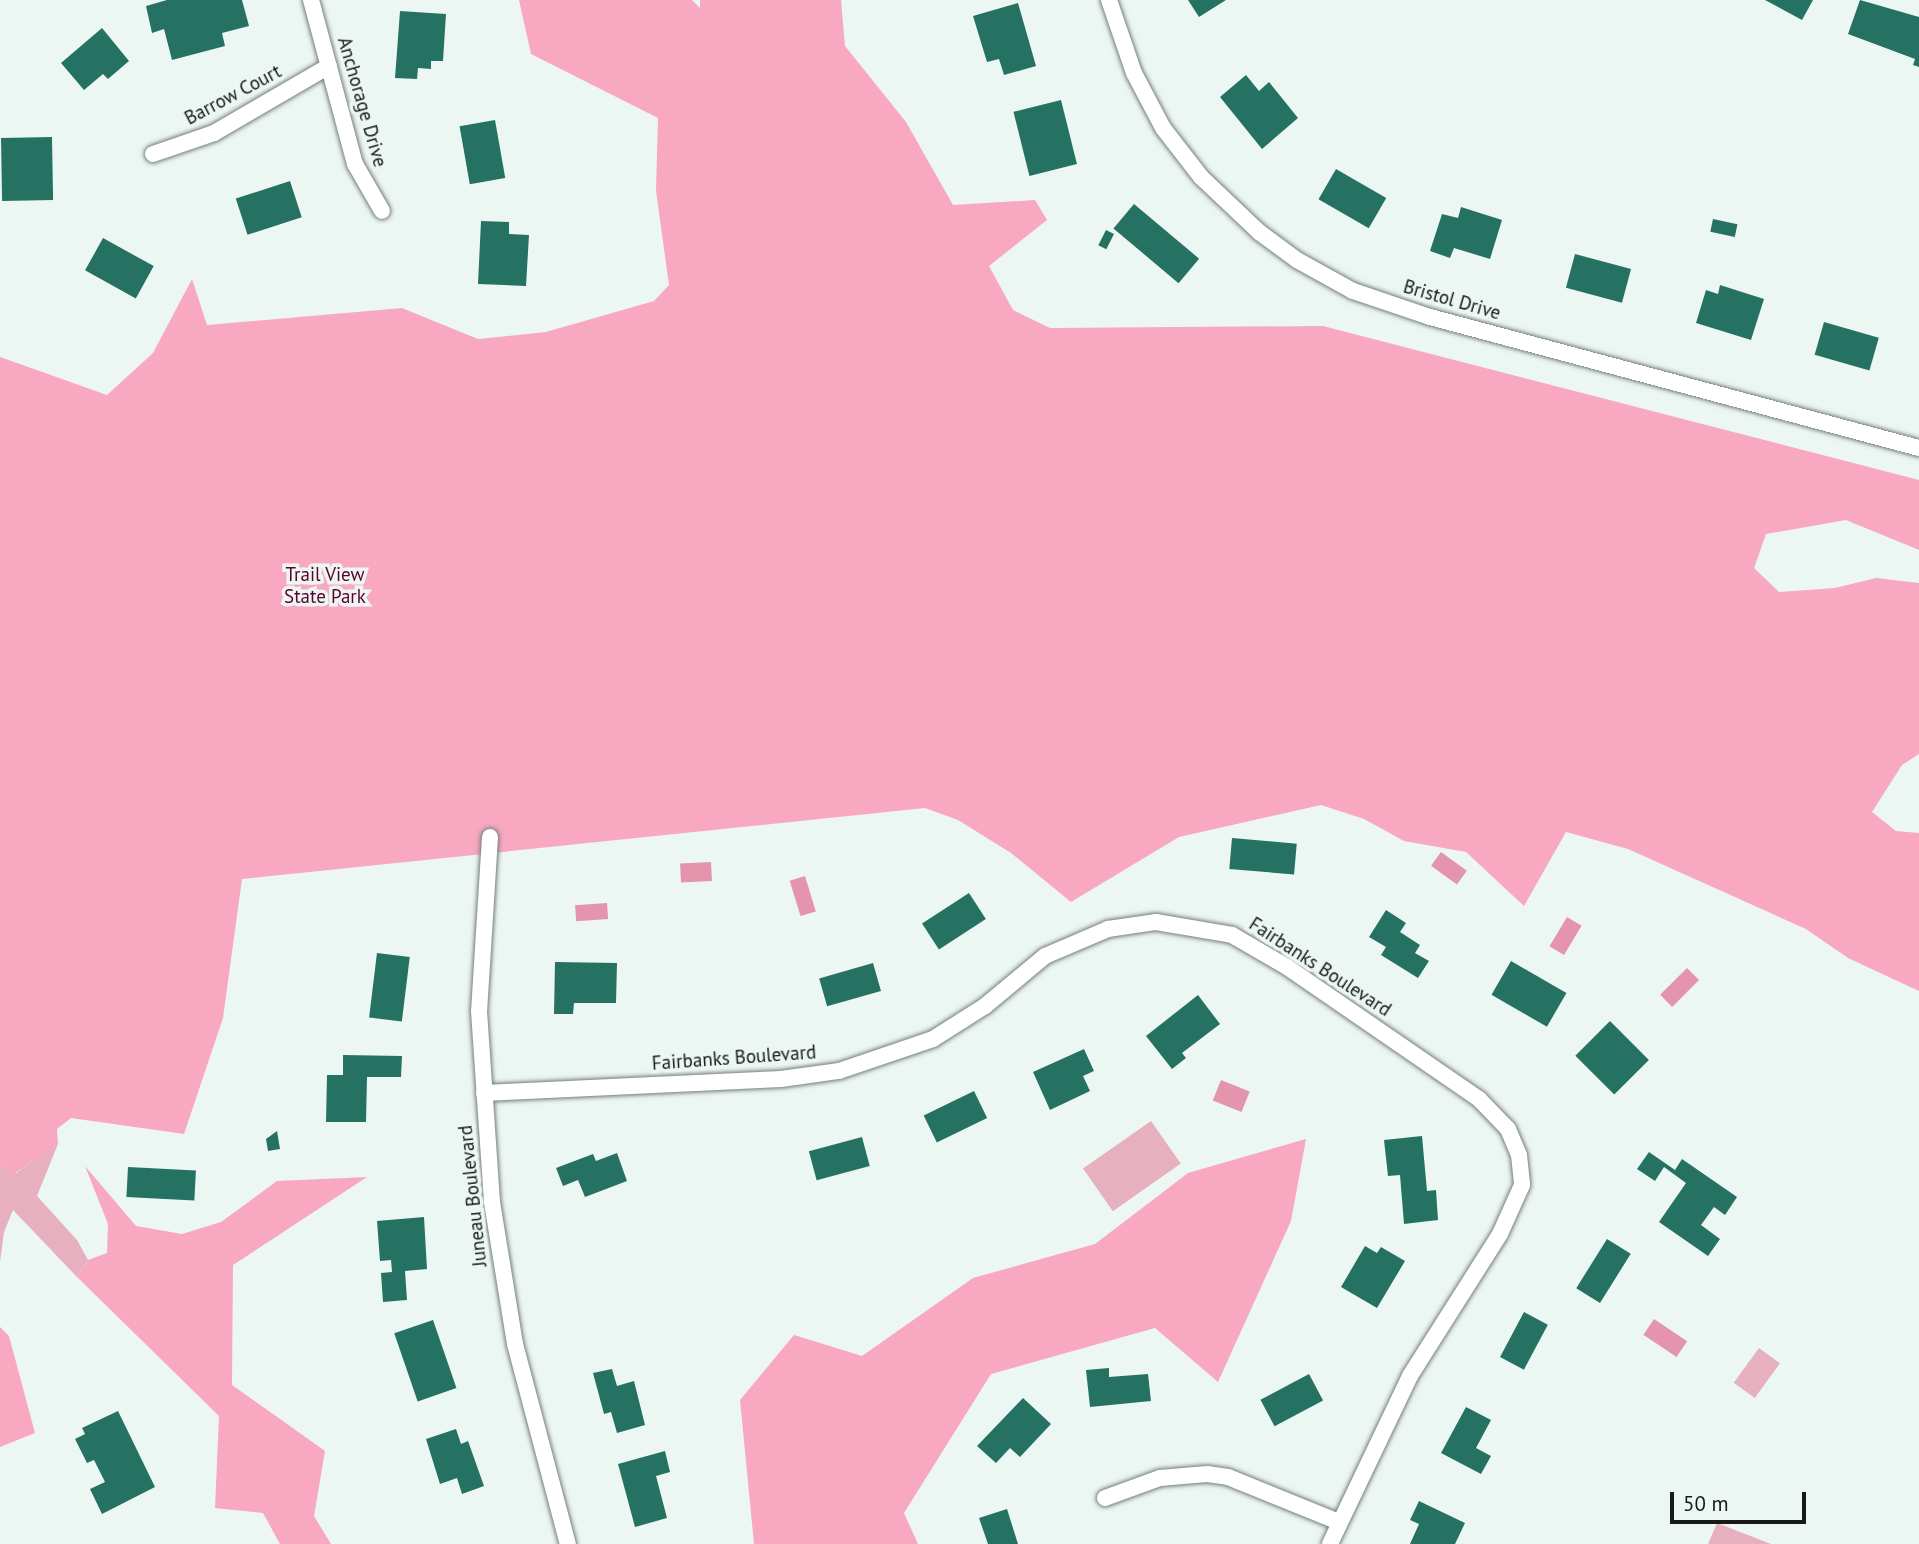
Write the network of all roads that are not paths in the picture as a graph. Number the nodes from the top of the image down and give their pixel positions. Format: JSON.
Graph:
{"nodes":[{"id":1,"x":311,"y":0,"type":"edge"},
{"id":2,"x":1109,"y":0,"type":"edge"},
{"id":3,"x":329,"y":66,"type":"junction"},
{"id":4,"x":153,"y":154,"type":"dead end"},
{"id":5,"x":382,"y":211,"type":"dead end"},
{"id":6,"x":1919,"y":448,"type":"edge"},
{"id":7,"x":490,"y":837,"type":"dead end"},
{"id":8,"x":484,"y":1093,"type":"junction"},
{"id":9,"x":1105,"y":1498,"type":"dead end"},
{"id":10,"x":1339,"y":1522,"type":"junction"},
{"id":11,"x":568,"y":1544,"type":"edge"},
{"id":12,"x":1330,"y":1544,"type":"edge"}],
"edges":[{"from":1,"to":3,"type":"street","name":"Anchorage Drive"},
{"from":2,"to":6,"type":"street","name":"Bristol Drive"},
{"from":3,"to":4,"type":"street","name":"Barrow Court"},
{"from":3,"to":5,"type":"street","name":"Anchorage Drive"},
{"from":7,"to":8,"type":"street","name":"Juneau Boulevard"},
{"from":8,"to":10,"type":"street","name":"Fairbanks Boulevard"},
{"from":8,"to":11,"type":"street","name":"Juneau Boulevard"},
{"from":9,"to":10,"type":"street"},
{"from":10,"to":12,"type":"street","name":"Fairbanks Boulevard"}]}
